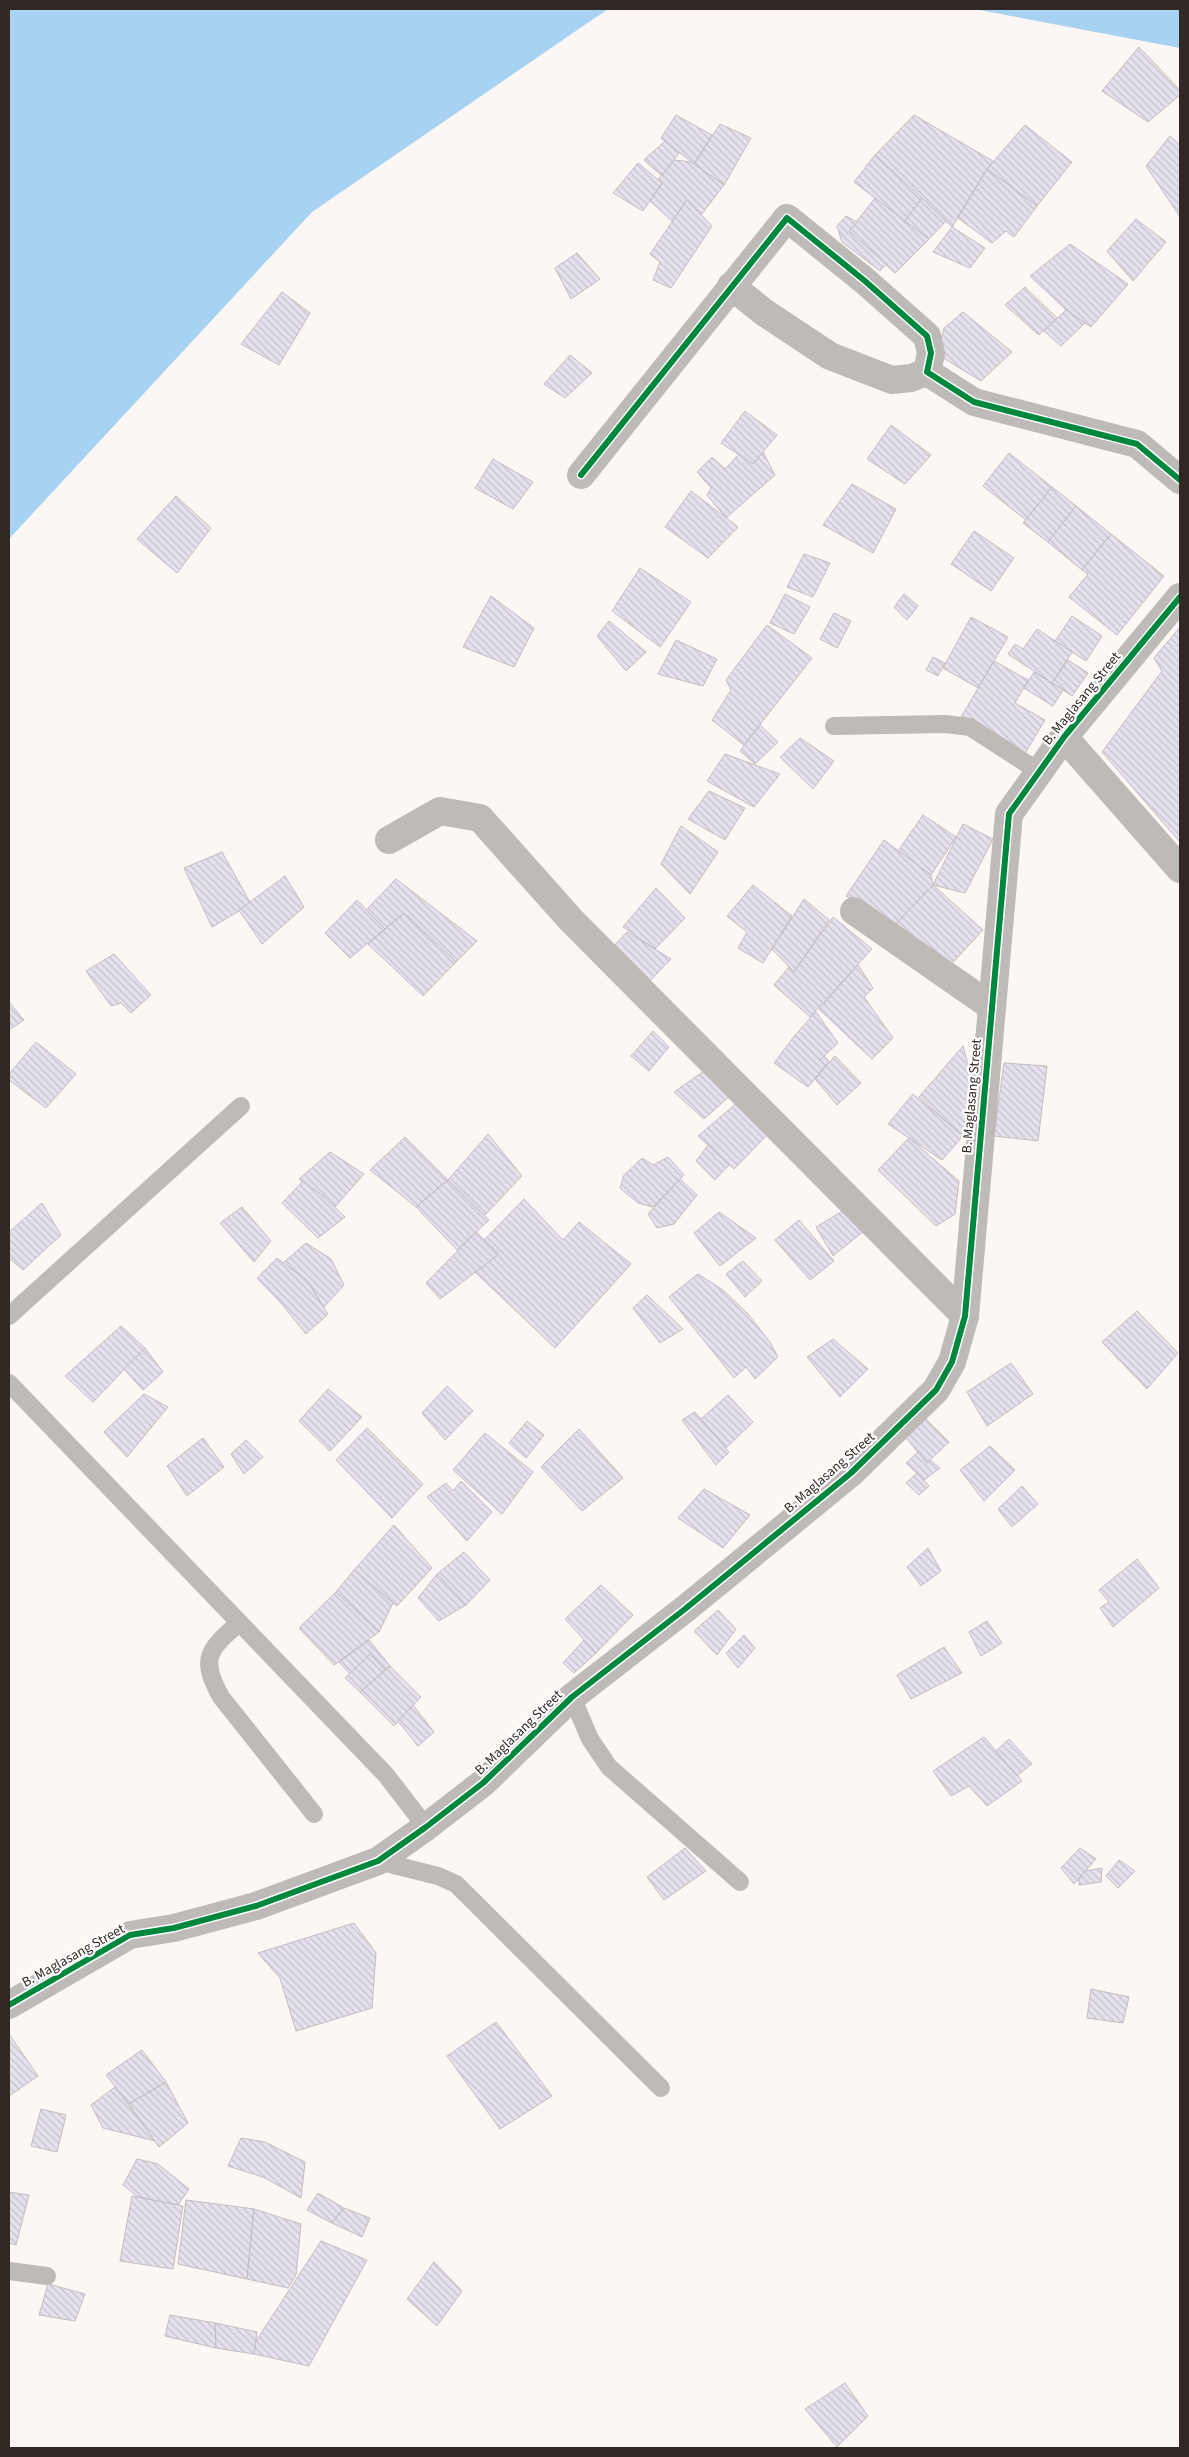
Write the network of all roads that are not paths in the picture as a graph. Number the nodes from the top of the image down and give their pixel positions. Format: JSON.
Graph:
{"nodes":[{"id":1,"x":731,"y":286,"type":"junction"},
{"id":2,"x":927,"y":372,"type":"junction"},
{"id":3,"x":581,"y":476,"type":"dead end"},
{"id":4,"x":1180,"y":480,"type":"edge"},
{"id":5,"x":1180,"y":597,"type":"edge"},
{"id":6,"x":834,"y":726,"type":"dead end"},
{"id":7,"x":1064,"y":736,"type":"junction"},
{"id":8,"x":1038,"y":771,"type":"junction"},
{"id":9,"x":389,"y":840,"type":"dead end"},
{"id":10,"x":1180,"y":869,"type":"edge"},
{"id":11,"x":854,"y":911,"type":"dead end"},
{"id":12,"x":992,"y":1007,"type":"junction"},
{"id":13,"x":241,"y":1106,"type":"dead end"},
{"id":14,"x":9,"y":1316,"type":"edge"},
{"id":15,"x":965,"y":1316,"type":"junction"},
{"id":16,"x":9,"y":1383,"type":"edge"},
{"id":17,"x":239,"y":1623,"type":"junction"},
{"id":18,"x":572,"y":1697,"type":"junction"},
{"id":19,"x":314,"y":1814,"type":"dead end"},
{"id":20,"x":426,"y":1827,"type":"junction"},
{"id":21,"x":378,"y":1861,"type":"junction"},
{"id":22,"x":740,"y":1882,"type":"dead end"},
{"id":23,"x":9,"y":2005,"type":"edge"},
{"id":24,"x":662,"y":2088,"type":"dead end"},
{"id":25,"x":9,"y":2271,"type":"edge"},
{"id":26,"x":47,"y":2276,"type":"dead end"}],
"edges":[{"from":1,"to":2,"type":"street"},
{"from":1,"to":2,"type":"street"},
{"from":1,"to":3,"type":"street"},
{"from":2,"to":4,"type":"street"},
{"from":5,"to":7,"type":"street","name":"B. Maglasang Street"},
{"from":6,"to":8,"type":"lane"},
{"from":7,"to":8,"type":"street","name":"B. Maglasang Street"},
{"from":7,"to":10,"type":"street"},
{"from":8,"to":12,"type":"street","name":"B. Maglasang Street"},
{"from":9,"to":15,"type":"street"},
{"from":11,"to":12,"type":"street"},
{"from":12,"to":15,"type":"street","name":"B. Maglasang Street"},
{"from":13,"to":14,"type":"lane"},
{"from":15,"to":18,"type":"street","name":"B. Maglasang Street"},
{"from":16,"to":17,"type":"lane"},
{"from":17,"to":19,"type":"lane"},
{"from":17,"to":20,"type":"lane"},
{"from":18,"to":20,"type":"street","name":"B. Maglasang Street"},
{"from":18,"to":22,"type":"lane"},
{"from":20,"to":21,"type":"street","name":"B. Maglasang Street"},
{"from":21,"to":23,"type":"street","name":"B. Maglasang Street"},
{"from":21,"to":24,"type":"lane"},
{"from":25,"to":26,"type":"lane"}]}
